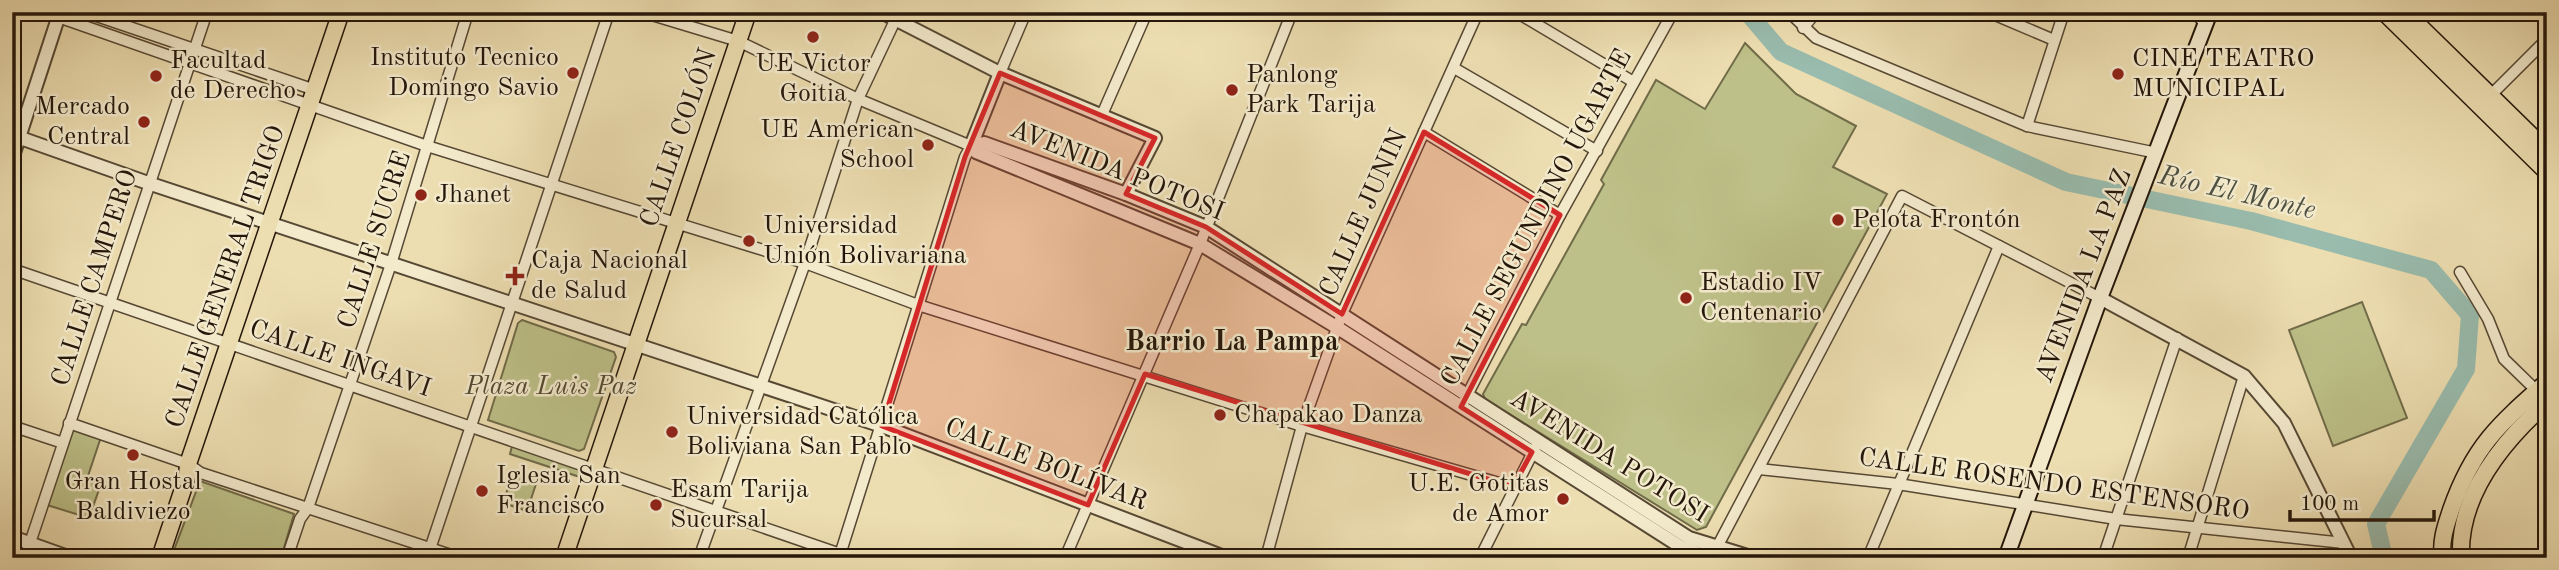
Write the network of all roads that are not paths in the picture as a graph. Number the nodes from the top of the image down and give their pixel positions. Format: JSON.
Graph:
{"nodes":[{"id":1,"x":44,"y":12,"type":"edge"},
{"id":2,"x":85,"y":12,"type":"edge"},
{"id":3,"x":207,"y":12,"type":"edge"},
{"id":4,"x":341,"y":12,"type":"edge"},
{"id":5,"x":468,"y":12,"type":"edge"},
{"id":6,"x":610,"y":12,"type":"edge"},
{"id":7,"x":642,"y":12,"type":"edge"},
{"id":8,"x":748,"y":12,"type":"edge"},
{"id":9,"x":881,"y":12,"type":"edge"},
{"id":10,"x":1026,"y":12,"type":"edge"},
{"id":11,"x":1147,"y":12,"type":"edge"},
{"id":12,"x":1292,"y":12,"type":"edge"},
{"id":13,"x":1478,"y":12,"type":"edge"},
{"id":14,"x":1516,"y":12,"type":"edge"},
{"id":15,"x":1673,"y":12,"type":"edge"},
{"id":16,"x":1790,"y":12,"type":"edge"},
{"id":17,"x":1816,"y":12,"type":"edge"},
{"id":18,"x":1988,"y":12,"type":"edge"},
{"id":19,"x":2064,"y":12,"type":"edge"},
{"id":20,"x":2192,"y":12,"type":"edge"},
{"id":21,"x":2384,"y":12,"type":"edge"},
{"id":22,"x":60,"y":15,"type":"edge"},
{"id":23,"x":2413,"y":15,"type":"edge"},
{"id":24,"x":897,"y":16,"type":"edge"},
{"id":25,"x":2208,"y":18,"type":"edge"},
{"id":26,"x":1803,"y":28,"type":"junction"},
{"id":27,"x":2547,"y":39,"type":"edge"},
{"id":28,"x":2054,"y":40,"type":"junction"},
{"id":29,"x":738,"y":41,"type":"junction"},
{"id":30,"x":195,"y":50,"type":"junction"},
{"id":31,"x":190,"y":64,"type":"junction"},
{"id":32,"x":1454,"y":68,"type":"junction"},
{"id":33,"x":1000,"y":73,"type":"junction"},
{"id":34,"x":1632,"y":81,"type":"junction"},
{"id":35,"x":2490,"y":96,"type":"junction"},
{"id":36,"x":312,"y":98,"type":"junction"},
{"id":37,"x":858,"y":99,"type":"junction"},
{"id":38,"x":1101,"y":117,"type":"junction"},
{"id":39,"x":2027,"y":126,"type":"junction"},
{"id":40,"x":1424,"y":132,"type":"junction"},
{"id":41,"x":16,"y":136,"type":"edge"},
{"id":42,"x":427,"y":146,"type":"junction"},
{"id":43,"x":971,"y":146,"type":"junction"},
{"id":44,"x":1597,"y":151,"type":"junction"},
{"id":45,"x":2547,"y":151,"type":"edge"},
{"id":46,"x":12,"y":159,"type":"edge"},
{"id":47,"x":2154,"y":159,"type":"junction"},
{"id":48,"x":2547,"y":172,"type":"edge"},
{"id":49,"x":148,"y":183,"type":"junction"},
{"id":50,"x":553,"y":185,"type":"junction"},
{"id":51,"x":1126,"y":194,"type":"junction"},
{"id":52,"x":1120,"y":209,"type":"junction"},
{"id":53,"x":1560,"y":215,"type":"junction"},
{"id":54,"x":272,"y":223,"type":"junction"},
{"id":55,"x":676,"y":224,"type":"junction"},
{"id":56,"x":1206,"y":227,"type":"junction"},
{"id":57,"x":1200,"y":244,"type":"junction"},
{"id":58,"x":1999,"y":246,"type":"junction"},
{"id":59,"x":805,"y":263,"type":"junction"},
{"id":60,"x":391,"y":264,"type":"junction"},
{"id":61,"x":12,"y":269,"type":"edge"},
{"id":62,"x":2460,"y":272,"type":"dead end"},
{"id":63,"x":2100,"y":298,"type":"junction"},
{"id":64,"x":110,"y":303,"type":"junction"},
{"id":65,"x":512,"y":305,"type":"junction"},
{"id":66,"x":918,"y":305,"type":"junction"},
{"id":67,"x":1342,"y":314,"type":"junction"},
{"id":68,"x":1338,"y":328,"type":"junction"},
{"id":69,"x":2177,"y":338,"type":"junction"},
{"id":70,"x":634,"y":343,"type":"junction"},
{"id":71,"x":229,"y":344,"type":"junction"},
{"id":72,"x":1145,"y":374,"type":"junction"},
{"id":73,"x":2244,"y":376,"type":"junction"},
{"id":74,"x":349,"y":385,"type":"junction"},
{"id":75,"x":759,"y":385,"type":"junction"},
{"id":76,"x":2544,"y":394,"type":"edge"},
{"id":77,"x":1464,"y":401,"type":"junction"},
{"id":78,"x":69,"y":423,"type":"junction"},
{"id":79,"x":12,"y":426,"type":"edge"},
{"id":80,"x":472,"y":426,"type":"junction"},
{"id":81,"x":882,"y":426,"type":"junction"},
{"id":82,"x":1302,"y":426,"type":"junction"},
{"id":83,"x":63,"y":443,"type":"junction"},
{"id":84,"x":1536,"y":447,"type":"junction"},
{"id":85,"x":188,"y":464,"type":"junction"},
{"id":86,"x":592,"y":467,"type":"junction"},
{"id":87,"x":1759,"y":469,"type":"junction"},
{"id":88,"x":1898,"y":484,"type":"junction"},
{"id":89,"x":1513,"y":486,"type":"junction"},
{"id":90,"x":2026,"y":504,"type":"junction"},
{"id":91,"x":1088,"y":505,"type":"junction"},
{"id":92,"x":308,"y":508,"type":"junction"},
{"id":93,"x":716,"y":509,"type":"junction"},
{"id":94,"x":2116,"y":519,"type":"junction"},
{"id":95,"x":2197,"y":527,"type":"junction"},
{"id":96,"x":12,"y":537,"type":"edge"},
{"id":97,"x":30,"y":543,"type":"junction"},
{"id":98,"x":2344,"y":543,"type":"junction"},
{"id":99,"x":429,"y":553,"type":"edge"},
{"id":100,"x":1713,"y":554,"type":"edge"},
{"id":101,"x":840,"y":556,"type":"edge"},
{"id":102,"x":25,"y":558,"type":"edge"},
{"id":103,"x":71,"y":558,"type":"edge"},
{"id":104,"x":160,"y":558,"type":"edge"},
{"id":105,"x":287,"y":558,"type":"edge"},
{"id":106,"x":460,"y":558,"type":"edge"},
{"id":107,"x":564,"y":558,"type":"edge"},
{"id":108,"x":699,"y":558,"type":"edge"},
{"id":109,"x":852,"y":558,"type":"edge"},
{"id":110,"x":1065,"y":558,"type":"edge"},
{"id":111,"x":1227,"y":558,"type":"edge"},
{"id":112,"x":1266,"y":558,"type":"edge"},
{"id":113,"x":1480,"y":558,"type":"edge"},
{"id":114,"x":1754,"y":558,"type":"edge"},
{"id":115,"x":1868,"y":558,"type":"edge"},
{"id":116,"x":2006,"y":558,"type":"edge"},
{"id":117,"x":2104,"y":558,"type":"edge"},
{"id":118,"x":2188,"y":558,"type":"edge"},
{"id":119,"x":2351,"y":558,"type":"edge"},
{"id":120,"x":2443,"y":558,"type":"edge"},
{"id":121,"x":2461,"y":558,"type":"edge"}],
"edges":[{"from":1,"to":22,"type":"street"},
{"from":2,"to":30,"type":"street"},
{"from":3,"to":30,"type":"street","name":"CALLE CAMPERO"},
{"from":4,"to":36,"type":"main road","name":"CALLE GENERAL TRIGO"},
{"from":5,"to":42,"type":"street","name":"CALLE SUCRE"},
{"from":6,"to":50,"type":"street"},
{"from":7,"to":29,"type":"street"},
{"from":8,"to":29,"type":"main road","name":"CALLE COLÓN"},
{"from":9,"to":24,"type":"street"},
{"from":10,"to":33,"type":"street"},
{"from":11,"to":38,"type":"street"},
{"from":12,"to":56,"type":"street"},
{"from":13,"to":32,"type":"street","name":"CALLE JUNIN"},
{"from":14,"to":34,"type":"street"},
{"from":15,"to":34,"type":"street","name":"CALLE SEGUNDINO UGARTE"},
{"from":16,"to":26,"type":"street"},
{"from":17,"to":26,"type":"street"},
{"from":18,"to":28,"type":"street"},
{"from":19,"to":28,"type":"street"},
{"from":20,"to":25,"type":"street"},
{"from":21,"to":48,"type":"main road"},
{"from":22,"to":31,"type":"street"},
{"from":22,"to":41,"type":"street"},
{"from":23,"to":35,"type":"main road"},
{"from":24,"to":33,"type":"street"},
{"from":24,"to":37,"type":"street"},
{"from":25,"to":47,"type":"main road","name":"AVENIDA LA PAZ"},
{"from":26,"to":39,"type":"street"},
{"from":27,"to":35,"type":"street"},
{"from":28,"to":39,"type":"street"},
{"from":29,"to":37,"type":"street"},
{"from":29,"to":55,"type":"main road","name":"CALLE COLÓN"},
{"from":30,"to":31,"type":"street","name":"CALLE CAMPERO"},
{"from":30,"to":36,"type":"street"},
{"from":31,"to":36,"type":"street"},
{"from":31,"to":49,"type":"street","name":"CALLE CAMPERO"},
{"from":32,"to":40,"type":"street","name":"CALLE JUNIN"},
{"from":32,"to":44,"type":"street"},
{"from":33,"to":38,"type":"street"},
{"from":33,"to":43,"type":"street"},
{"from":34,"to":44,"type":"street","name":"CALLE SEGUNDINO UGARTE"},
{"from":35,"to":45,"type":"main road"},
{"from":36,"to":42,"type":"street"},
{"from":36,"to":54,"type":"main road","name":"CALLE GENERAL TRIGO"},
{"from":37,"to":43,"type":"street"},
{"from":37,"to":59,"type":"street"},
{"from":38,"to":51,"type":"street"},
{"from":39,"to":47,"type":"street"},
{"from":40,"to":53,"type":"street"},
{"from":40,"to":67,"type":"street","name":"CALLE JUNIN"},
{"from":41,"to":46,"type":"street"},
{"from":41,"to":49,"type":"street","name":"CALLE BOLÍVAR"},
{"from":42,"to":50,"type":"street"},
{"from":42,"to":60,"type":"street","name":"CALLE SUCRE"},
{"from":43,"to":51,"type":"street","name":"AVENIDA POTOSI"},
{"from":43,"to":52,"type":"street","name":"AVENIDA POTOSI"},
{"from":43,"to":66,"type":"street"},
{"from":44,"to":53,"type":"street","name":"CALLE SEGUNDINO UGARTE"},
{"from":47,"to":63,"type":"main road","name":"AVENIDA LA PAZ"},
{"from":49,"to":54,"type":"street","name":"CALLE BOLÍVAR"},
{"from":49,"to":64,"type":"street","name":"CALLE CAMPERO"},
{"from":50,"to":55,"type":"street"},
{"from":50,"to":65,"type":"street"},
{"from":51,"to":52,"type":"street"},
{"from":51,"to":56,"type":"street","name":"AVENIDA POTOSI"},
{"from":52,"to":57,"type":"street","name":"AVENIDA POTOSI"},
{"from":53,"to":77,"type":"street","name":"CALLE SEGUNDINO UGARTE"},
{"from":54,"to":60,"type":"street","name":"CALLE BOLÍVAR"},
{"from":54,"to":71,"type":"main road","name":"CALLE GENERAL TRIGO"},
{"from":55,"to":59,"type":"street"},
{"from":55,"to":70,"type":"main road","name":"CALLE COLÓN"},
{"from":56,"to":57,"type":"street"},
{"from":56,"to":67,"type":"street","name":"AVENIDA POTOSI"},
{"from":57,"to":68,"type":"street","name":"AVENIDA POTOSI"},
{"from":57,"to":72,"type":"street"},
{"from":58,"to":63,"type":"street"},
{"from":58,"to":87,"type":"street"},
{"from":58,"to":88,"type":"street"},
{"from":59,"to":66,"type":"street"},
{"from":59,"to":75,"type":"street"},
{"from":60,"to":65,"type":"street","name":"CALLE BOLÍVAR"},
{"from":60,"to":74,"type":"street","name":"CALLE SUCRE"},
{"from":61,"to":64,"type":"street","name":"CALLE INGAVI"},
{"from":62,"to":76,"type":"street"},
{"from":63,"to":69,"type":"street"},
{"from":63,"to":90,"type":"main road","name":"AVENIDA LA PAZ"},
{"from":64,"to":71,"type":"street","name":"CALLE INGAVI"},
{"from":64,"to":78,"type":"street","name":"CALLE CAMPERO"},
{"from":65,"to":70,"type":"street","name":"CALLE BOLÍVAR"},
{"from":65,"to":80,"type":"street"},
{"from":66,"to":72,"type":"street"},
{"from":66,"to":81,"type":"street"},
{"from":67,"to":68,"type":"street","name":"CALLE JUNIN"},
{"from":67,"to":77,"type":"street","name":"AVENIDA POTOSI"},
{"from":68,"to":77,"type":"street","name":"AVENIDA POTOSI"},
{"from":68,"to":82,"type":"street","name":"CALLE JUNIN"},
{"from":69,"to":73,"type":"street"},
{"from":69,"to":94,"type":"street"},
{"from":70,"to":75,"type":"street","name":"CALLE BOLÍVAR"},
{"from":70,"to":86,"type":"main road","name":"CALLE COLÓN"},
{"from":71,"to":74,"type":"street","name":"CALLE INGAVI"},
{"from":71,"to":85,"type":"main road","name":"CALLE GENERAL TRIGO"},
{"from":72,"to":82,"type":"street"},
{"from":72,"to":91,"type":"street"},
{"from":73,"to":95,"type":"street"},
{"from":73,"to":98,"type":"street"},
{"from":74,"to":80,"type":"street","name":"CALLE INGAVI"},
{"from":74,"to":92,"type":"street","name":"CALLE SUCRE"},
{"from":75,"to":81,"type":"street","name":"CALLE BOLÍVAR"},
{"from":75,"to":93,"type":"street"},
{"from":76,"to":120,"type":"main road"},
{"from":76,"to":121,"type":"main road"},
{"from":77,"to":84,"type":"street","name":"AVENIDA POTOSI"},
{"from":78,"to":83,"type":"street","name":"CALLE CAMPERO"},
{"from":78,"to":85,"type":"street"},
{"from":79,"to":83,"type":"street"},
{"from":80,"to":86,"type":"street","name":"CALLE INGAVI"},
{"from":80,"to":99,"type":"street"},
{"from":81,"to":91,"type":"street","name":"CALLE BOLÍVAR"},
{"from":81,"to":101,"type":"street"},
{"from":82,"to":89,"type":"street"},
{"from":82,"to":112,"type":"street","name":"CALLE JUNIN"},
{"from":83,"to":97,"type":"street","name":"CALLE CAMPERO"},
{"from":84,"to":89,"type":"street"},
{"from":84,"to":100,"type":"street","name":"AVENIDA POTOSI"},
{"from":85,"to":92,"type":"street"},
{"from":85,"to":104,"type":"main road","name":"CALLE GENERAL TRIGO"},
{"from":86,"to":93,"type":"street","name":"CALLE INGAVI"},
{"from":86,"to":107,"type":"main road","name":"CALLE COLÓN"},
{"from":87,"to":88,"type":"street","name":"CALLE ROSENDO ESTENSORO"},
{"from":87,"to":100,"type":"street"},
{"from":88,"to":90,"type":"street","name":"CALLE ROSENDO ESTENSORO"},
{"from":88,"to":115,"type":"street"},
{"from":89,"to":113,"type":"street"},
{"from":90,"to":94,"type":"street","name":"CALLE ROSENDO ESTENSORO"},
{"from":90,"to":116,"type":"main road","name":"AVENIDA LA PAZ"},
{"from":91,"to":110,"type":"street"},
{"from":91,"to":111,"type":"street","name":"CALLE BOLÍVAR"},
{"from":92,"to":99,"type":"street"},
{"from":92,"to":105,"type":"street","name":"CALLE SUCRE"},
{"from":93,"to":101,"type":"street","name":"CALLE INGAVI"},
{"from":93,"to":108,"type":"street"},
{"from":94,"to":95,"type":"street","name":"CALLE ROSENDO ESTENSORO"},
{"from":94,"to":117,"type":"street"},
{"from":95,"to":98,"type":"street","name":"CALLE ROSENDO ESTENSORO"},
{"from":95,"to":118,"type":"street"},
{"from":96,"to":97,"type":"street"},
{"from":97,"to":102,"type":"street","name":"CALLE CAMPERO"},
{"from":97,"to":103,"type":"street"},
{"from":98,"to":119,"type":"street"},
{"from":99,"to":106,"type":"street"},
{"from":100,"to":114,"type":"street","name":"AVENIDA POTOSI"},
{"from":101,"to":109,"type":"street","name":"CALLE INGAVI"}]}
